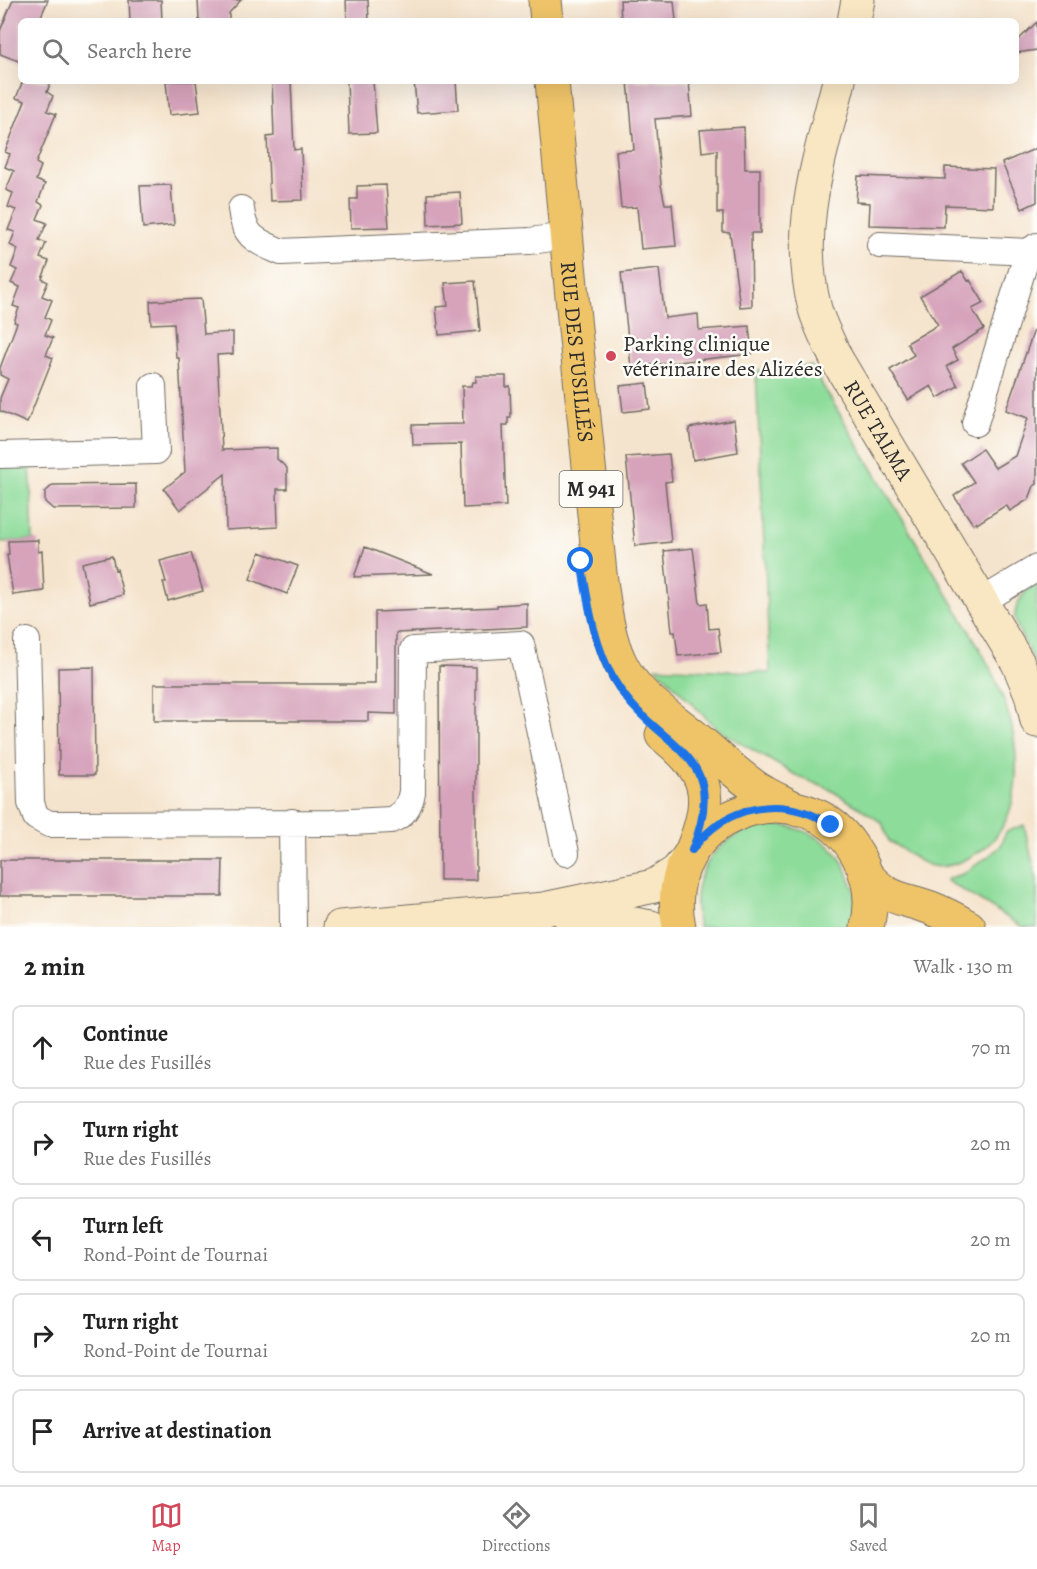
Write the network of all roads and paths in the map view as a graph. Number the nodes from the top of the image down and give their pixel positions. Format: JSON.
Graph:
{"nodes":[{"id":1,"x":528,"y":0,"type":"edge"},
{"id":2,"x":545,"y":0,"type":"edge"},
{"id":3,"x":858,"y":0,"type":"edge"},
{"id":4,"x":529,"y":18,"type":"edge"},
{"id":5,"x":547,"y":18,"type":"edge"},
{"id":6,"x":855,"y":18,"type":"edge"},
{"id":7,"x":534,"y":84,"type":"edge"},
{"id":8,"x":552,"y":84,"type":"edge"},
{"id":9,"x":838,"y":84,"type":"edge"},
{"id":10,"x":241,"y":209,"type":"dead end"},
{"id":11,"x":557,"y":237,"type":"junction"},
{"id":12,"x":880,"y":245,"type":"dead end"},
{"id":13,"x":1033,"y":249,"type":"edge"},
{"id":14,"x":153,"y":386,"type":"dead end"},
{"id":15,"x":975,"y":423,"type":"dead end"},
{"id":16,"x":0,"y":455,"type":"edge"},
{"id":17,"x":1037,"y":568,"type":"edge"},
{"id":18,"x":982,"y":601,"type":"junction"},
{"id":19,"x":27,"y":641,"type":"dead end"},
{"id":20,"x":1037,"y":721,"type":"edge"},
{"id":21,"x":798,"y":810,"type":"junction"},
{"id":22,"x":292,"y":822,"type":"junction"},
{"id":23,"x":566,"y":853,"type":"dead end"},
{"id":24,"x":689,"y":855,"type":"junction"},
{"id":25,"x":865,"y":873,"type":"junction"},
{"id":26,"x":544,"y":918,"type":"edge"},
{"id":27,"x":293,"y":927,"type":"edge"},
{"id":28,"x":340,"y":927,"type":"edge"},
{"id":29,"x":651,"y":927,"type":"edge"},
{"id":30,"x":679,"y":927,"type":"edge"},
{"id":31,"x":867,"y":927,"type":"edge"},
{"id":32,"x":969,"y":927,"type":"edge"}],
"edges":[{"from":1,"to":4,"type":"main road"},
{"from":2,"to":5,"type":"main road"},
{"from":3,"to":6,"type":"street"},
{"from":7,"to":11,"type":"main road","name":"RUE DES FUSILLÉS","number":"M 941"},
{"from":8,"to":11,"type":"main road","name":"RUE DES FUSILLÉS","number":"M 941"},
{"from":9,"to":18,"type":"street","name":"RUE TALMA"},
{"from":10,"to":11,"type":"street","name":"RUE DES FUSILLÉS"},
{"from":11,"to":21,"type":"main road","name":"RUE DES FUSILLÉS","number":"M 941"},
{"from":11,"to":24,"type":"main road","name":"RUE DES FUSILLÉS","number":"M 941"},
{"from":12,"to":13,"type":"street"},
{"from":13,"to":15,"type":"street"},
{"from":14,"to":16,"type":"street"},
{"from":17,"to":18,"type":"street"},
{"from":18,"to":20,"type":"street","name":"RUE TALMA"},
{"from":19,"to":22,"type":"street"},
{"from":21,"to":24,"type":"main road"},
{"from":21,"to":25,"type":"main road","name":"RUE DES FUSILLÉS"},
{"from":22,"to":23,"type":"street"},
{"from":22,"to":27,"type":"street"},
{"from":24,"to":26,"type":"street"},
{"from":24,"to":30,"type":"main road","name":"RUE DES FUSILLÉS"},
{"from":25,"to":31,"type":"main road"},
{"from":25,"to":32,"type":"main road"},
{"from":26,"to":28,"type":"street"},
{"from":26,"to":29,"type":"street"}]}
